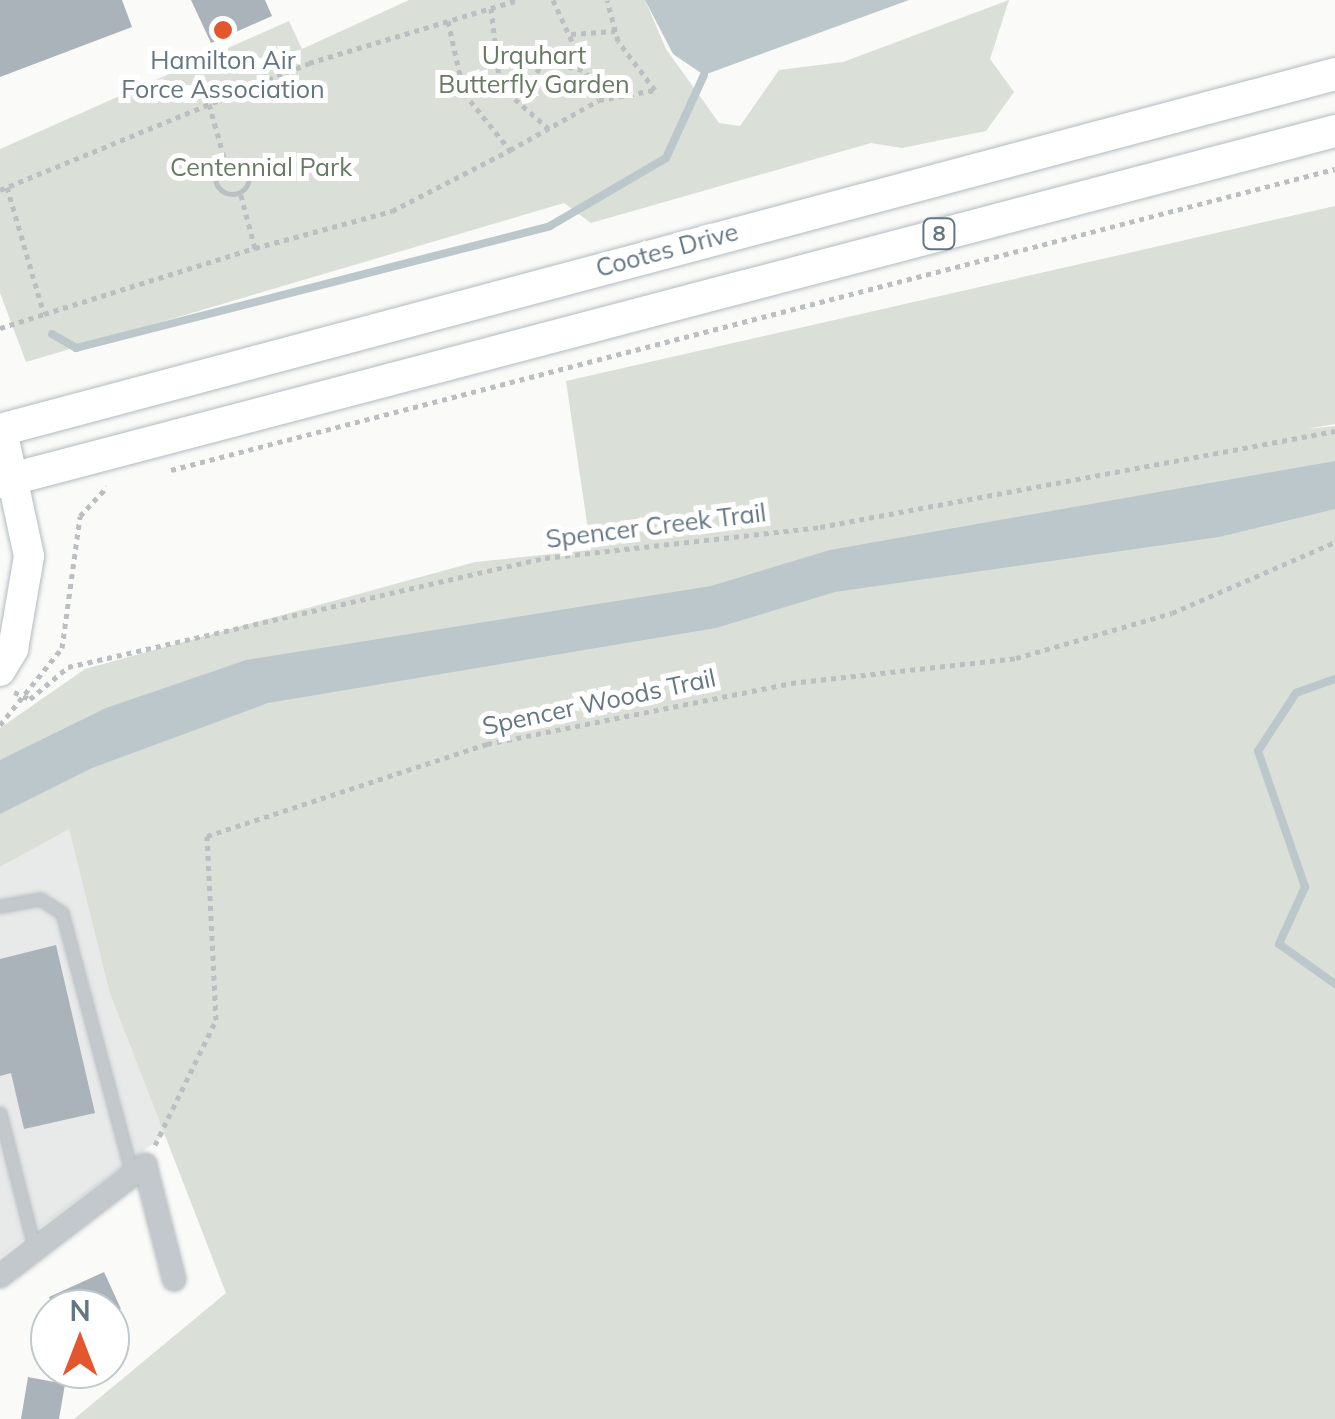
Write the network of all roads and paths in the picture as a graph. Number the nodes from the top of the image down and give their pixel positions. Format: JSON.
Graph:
{"nodes":[{"id":1,"x":518,"y":0,"type":"edge"},
{"id":2,"x":553,"y":0,"type":"edge"},
{"id":3,"x":607,"y":0,"type":"edge"},
{"id":4,"x":490,"y":8,"type":"junction"},
{"id":5,"x":448,"y":21,"type":"junction"},
{"id":6,"x":615,"y":31,"type":"junction"},
{"id":7,"x":571,"y":34,"type":"junction"},
{"id":8,"x":498,"y":64,"type":"junction"},
{"id":9,"x":540,"y":65,"type":"junction"},
{"id":10,"x":582,"y":70,"type":"junction"},
{"id":11,"x":1335,"y":74,"type":"edge"},
{"id":12,"x":503,"y":92,"type":"junction"},
{"id":13,"x":464,"y":93,"type":"junction"},
{"id":14,"x":599,"y":100,"type":"junction"},
{"id":15,"x":209,"y":104,"type":"junction"},
{"id":16,"x":549,"y":129,"type":"junction"},
{"id":17,"x":1335,"y":130,"type":"edge"},
{"id":18,"x":510,"y":150,"type":"junction"},
{"id":19,"x":225,"y":161,"type":"junction"},
{"id":20,"x":1335,"y":169,"type":"edge"},
{"id":21,"x":4,"y":189,"type":"edge"},
{"id":22,"x":240,"y":192,"type":"junction"},
{"id":23,"x":255,"y":248,"type":"junction"},
{"id":24,"x":44,"y":314,"type":"junction"},
{"id":25,"x":0,"y":328,"type":"edge"},
{"id":26,"x":1,"y":427,"type":"edge"},
{"id":27,"x":1335,"y":432,"type":"edge"},
{"id":28,"x":160,"y":473,"type":"dead end"},
{"id":29,"x":5,"y":481,"type":"edge"},
{"id":30,"x":121,"y":483,"type":"dead end"},
{"id":31,"x":107,"y":487,"type":"junction"},
{"id":32,"x":89,"y":491,"type":"dead end"},
{"id":33,"x":1335,"y":542,"type":"edge"},
{"id":34,"x":0,"y":671,"type":"edge"},
{"id":35,"x":0,"y":685,"type":"edge"},
{"id":36,"x":30,"y":699,"type":"junction"},
{"id":37,"x":0,"y":725,"type":"edge"},
{"id":38,"x":0,"y":906,"type":"edge"},
{"id":39,"x":0,"y":1113,"type":"edge"},
{"id":40,"x":138,"y":1170,"type":"junction"},
{"id":41,"x":35,"y":1250,"type":"junction"},
{"id":42,"x":0,"y":1276,"type":"edge"},
{"id":43,"x":174,"y":1279,"type":"dead end"}],
"edges":[{"from":1,"to":4,"type":"path"},
{"from":2,"to":7,"type":"path"},
{"from":3,"to":6,"type":"path"},
{"from":4,"to":5,"type":"path"},
{"from":4,"to":8,"type":"path"},
{"from":5,"to":13,"type":"path"},
{"from":5,"to":15,"type":"path"},
{"from":6,"to":7,"type":"path"},
{"from":6,"to":14,"type":"path"},
{"from":7,"to":10,"type":"path"},
{"from":8,"to":9,"type":"path"},
{"from":8,"to":12,"type":"path"},
{"from":9,"to":10,"type":"path"},
{"from":9,"to":12,"type":"path"},
{"from":10,"to":14,"type":"path"},
{"from":11,"to":26,"type":"main road","name":"Cootes Drive","number":"8"},
{"from":12,"to":13,"type":"path"},
{"from":12,"to":16,"type":"path"},
{"from":13,"to":18,"type":"path"},
{"from":14,"to":16,"type":"path"},
{"from":15,"to":19,"type":"path"},
{"from":15,"to":21,"type":"path"},
{"from":16,"to":18,"type":"path"},
{"from":17,"to":29,"type":"main road","number":"8"},
{"from":18,"to":23,"type":"path"},
{"from":19,"to":22,"type":"path"},
{"from":19,"to":22,"type":"path"},
{"from":20,"to":28,"type":"path"},
{"from":21,"to":24,"type":"path"},
{"from":22,"to":23,"type":"path"},
{"from":23,"to":24,"type":"path"},
{"from":24,"to":25,"type":"path"},
{"from":26,"to":29,"type":"main road"},
{"from":27,"to":36,"type":"path","name":"Spencer Creek Trail"},
{"from":29,"to":34,"type":"main road"},
{"from":30,"to":31,"type":"path"},
{"from":31,"to":32,"type":"path"},
{"from":31,"to":36,"type":"path"},
{"from":33,"to":40,"type":"path","name":"Spencer Woods Trail"},
{"from":35,"to":36,"type":"path"},
{"from":36,"to":37,"type":"path","name":"Spencer Creek Trail"},
{"from":38,"to":40,"type":"lane"},
{"from":39,"to":41,"type":"lane"},
{"from":40,"to":41,"type":"street"},
{"from":40,"to":43,"type":"street"},
{"from":41,"to":42,"type":"street"}]}
